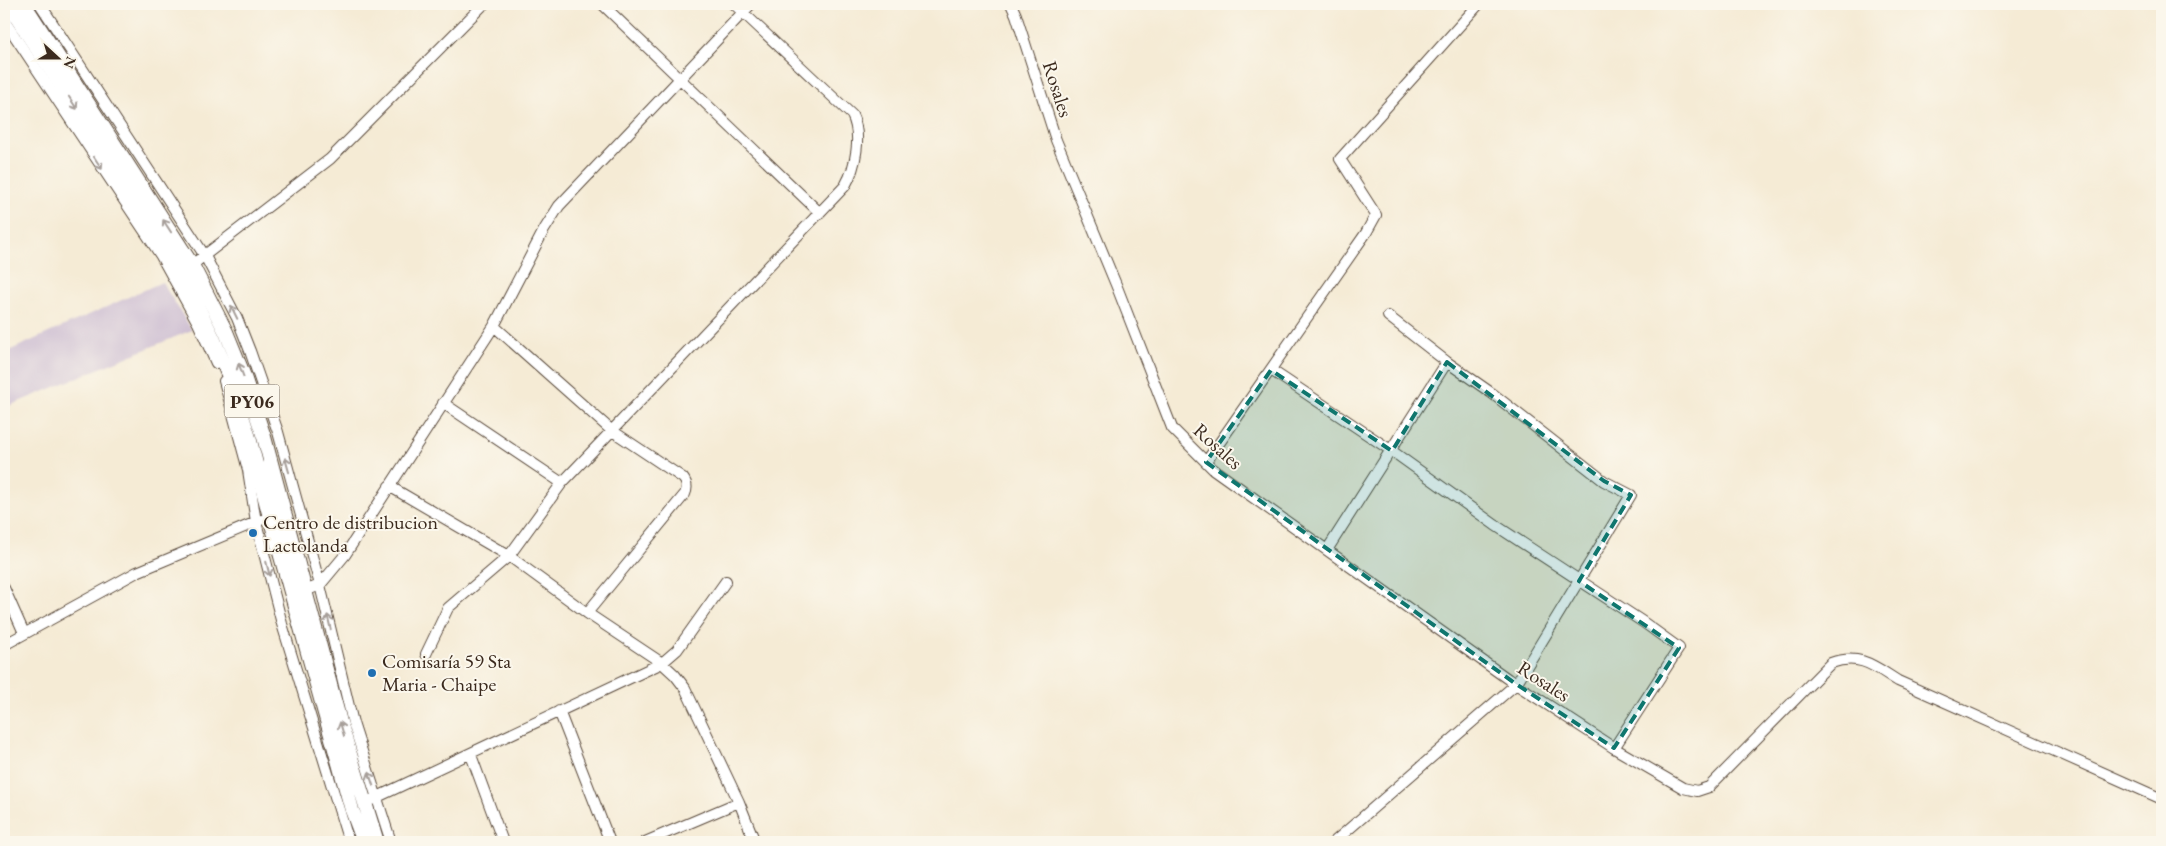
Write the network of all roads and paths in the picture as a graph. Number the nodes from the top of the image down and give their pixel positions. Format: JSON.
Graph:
{"nodes":[{"id":1,"x":8,"y":4,"type":"edge"},
{"id":2,"x":24,"y":4,"type":"edge"},
{"id":3,"x":40,"y":4,"type":"edge"},
{"id":4,"x":484,"y":4,"type":"edge"},
{"id":5,"x":602,"y":4,"type":"edge"},
{"id":6,"x":734,"y":4,"type":"edge"},
{"id":7,"x":751,"y":4,"type":"edge"},
{"id":8,"x":1011,"y":4,"type":"edge"},
{"id":9,"x":1479,"y":4,"type":"edge"},
{"id":10,"x":743,"y":12,"type":"junction"},
{"id":11,"x":4,"y":20,"type":"edge"},
{"id":12,"x":680,"y":79,"type":"junction"},
{"id":13,"x":819,"y":212,"type":"junction"},
{"id":14,"x":205,"y":256,"type":"junction"},
{"id":15,"x":192,"y":265,"type":"junction"},
{"id":16,"x":1388,"y":316,"type":"dead end"},
{"id":17,"x":494,"y":326,"type":"junction"},
{"id":18,"x":1448,"y":362,"type":"junction"},
{"id":19,"x":1271,"y":370,"type":"junction"},
{"id":20,"x":443,"y":404,"type":"junction"},
{"id":21,"x":611,"y":430,"type":"junction"},
{"id":22,"x":1392,"y":451,"type":"junction"},
{"id":23,"x":269,"y":456,"type":"junction"},
{"id":24,"x":1206,"y":462,"type":"junction"},
{"id":25,"x":562,"y":483,"type":"junction"},
{"id":26,"x":389,"y":486,"type":"junction"},
{"id":27,"x":266,"y":518,"type":"junction"},
{"id":28,"x":1327,"y":550,"type":"junction"},
{"id":29,"x":509,"y":556,"type":"junction"},
{"id":30,"x":1578,"y":580,"type":"junction"},
{"id":31,"x":726,"y":581,"type":"dead end"},
{"id":32,"x":320,"y":585,"type":"junction"},
{"id":33,"x":4,"y":588,"type":"edge"},
{"id":34,"x":306,"y":591,"type":"junction"},
{"id":35,"x":311,"y":613,"type":"junction"},
{"id":36,"x":587,"y":613,"type":"junction"},
{"id":37,"x":24,"y":634,"type":"junction"},
{"id":38,"x":4,"y":645,"type":"edge"},
{"id":39,"x":426,"y":654,"type":"dead end"},
{"id":40,"x":662,"y":663,"type":"junction"},
{"id":41,"x":1516,"y":684,"type":"junction"},
{"id":42,"x":559,"y":711,"type":"junction"},
{"id":43,"x":1614,"y":748,"type":"junction"},
{"id":44,"x":470,"y":755,"type":"junction"},
{"id":45,"x":377,"y":798,"type":"junction"},
{"id":46,"x":2162,"y":799,"type":"edge"},
{"id":47,"x":739,"y":802,"type":"junction"},
{"id":48,"x":352,"y":810,"type":"junction"},
{"id":49,"x":349,"y":842,"type":"edge"},
{"id":50,"x":364,"y":842,"type":"edge"},
{"id":51,"x":377,"y":842,"type":"edge"},
{"id":52,"x":391,"y":842,"type":"edge"},
{"id":53,"x":503,"y":842,"type":"edge"},
{"id":54,"x":610,"y":842,"type":"edge"},
{"id":55,"x":645,"y":842,"type":"edge"},
{"id":56,"x":755,"y":842,"type":"edge"},
{"id":57,"x":1334,"y":842,"type":"edge"}],
"edges":[{"from":1,"to":27,"type":"highway","number":"PY06","one_way":true},
{"from":15,"to":2,"type":"highway","number":"PY06","one_way":true},
{"from":3,"to":14,"type":"street"},
{"from":4,"to":14,"type":"street"},
{"from":5,"to":12,"type":"street"},
{"from":6,"to":10,"type":"street"},
{"from":7,"to":10,"type":"street"},
{"from":8,"to":24,"type":"street","name":"Rosales"},
{"from":9,"to":19,"type":"street"},
{"from":10,"to":12,"type":"street"},
{"from":10,"to":13,"type":"street"},
{"from":11,"to":27,"type":"street","one_way":true},
{"from":12,"to":13,"type":"street"},
{"from":12,"to":17,"type":"street"},
{"from":13,"to":21,"type":"street"},
{"from":14,"to":15,"type":"street"},
{"from":32,"to":14,"type":"street","one_way":true},
{"from":23,"to":15,"type":"highway","number":"PY06","one_way":true},
{"from":16,"to":18,"type":"street"},
{"from":17,"to":20,"type":"street"},
{"from":17,"to":21,"type":"street"},
{"from":18,"to":22,"type":"street"},
{"from":18,"to":30,"type":"street"},
{"from":19,"to":22,"type":"street"},
{"from":19,"to":24,"type":"street"},
{"from":20,"to":25,"type":"street"},
{"from":20,"to":26,"type":"street"},
{"from":21,"to":25,"type":"street"},
{"from":21,"to":36,"type":"street"},
{"from":22,"to":28,"type":"street"},
{"from":22,"to":30,"type":"street"},
{"from":23,"to":27,"type":"street"},
{"from":23,"to":34,"type":"highway","number":"PY06"},
{"from":24,"to":28,"type":"street","name":"Rosales"},
{"from":25,"to":29,"type":"street"},
{"from":26,"to":29,"type":"street"},
{"from":26,"to":32,"type":"street"},
{"from":27,"to":35,"type":"street"},
{"from":27,"to":37,"type":"street"},
{"from":27,"to":48,"type":"highway","number":"PY06","one_way":true},
{"from":28,"to":41,"type":"street","name":"Rosales"},
{"from":29,"to":36,"type":"street"},
{"from":29,"to":39,"type":"street"},
{"from":30,"to":41,"type":"street"},
{"from":30,"to":43,"type":"street"},
{"from":31,"to":40,"type":"street"},
{"from":32,"to":34,"type":"street"},
{"from":45,"to":32,"type":"street","one_way":true},
{"from":33,"to":37,"type":"street"},
{"from":34,"to":35,"type":"highway","number":"PY06"},
{"from":48,"to":35,"type":"highway","number":"PY06","one_way":true},
{"from":36,"to":40,"type":"street"},
{"from":37,"to":38,"type":"street"},
{"from":40,"to":42,"type":"street"},
{"from":40,"to":47,"type":"street"},
{"from":41,"to":43,"type":"street","name":"Rosales"},
{"from":41,"to":57,"type":"street"},
{"from":42,"to":44,"type":"street"},
{"from":42,"to":54,"type":"street"},
{"from":43,"to":46,"type":"street","name":"Rosales"},
{"from":44,"to":45,"type":"street"},
{"from":44,"to":53,"type":"street"},
{"from":45,"to":48,"type":"street"},
{"from":45,"to":52,"type":"street"},
{"from":47,"to":55,"type":"street"},
{"from":47,"to":56,"type":"street"},
{"from":48,"to":49,"type":"street"},
{"from":48,"to":50,"type":"highway","number":"PY06"},
{"from":48,"to":51,"type":"highway","number":"PY06"}]}
